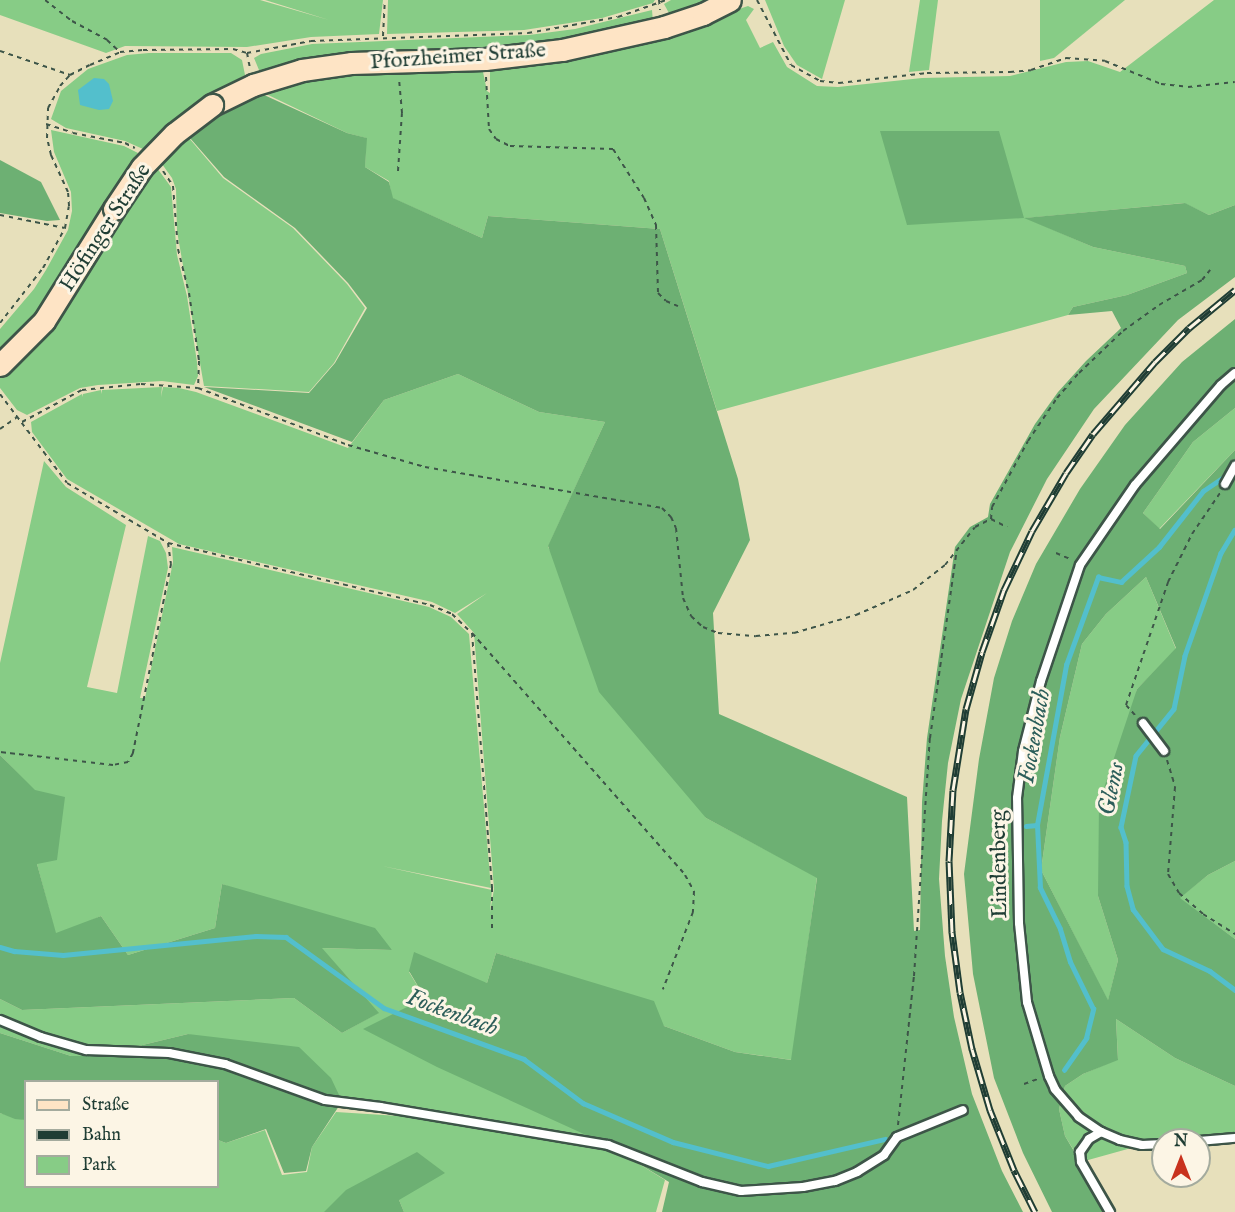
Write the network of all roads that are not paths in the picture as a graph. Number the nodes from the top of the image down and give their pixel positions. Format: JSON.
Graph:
{"nodes":[{"id":1,"x":730,"y":0,"type":"edge"},
{"id":2,"x":254,"y":85,"type":"joint"},
{"id":3,"x":0,"y":365,"type":"edge"},
{"id":4,"x":1235,"y":373,"type":"edge"},
{"id":5,"x":1235,"y":466,"type":"edge"},
{"id":6,"x":1225,"y":484,"type":"road end"},
{"id":7,"x":1143,"y":723,"type":"road end"},
{"id":8,"x":1164,"y":751,"type":"road end"},
{"id":9,"x":0,"y":1020,"type":"edge"},
{"id":10,"x":963,"y":1110,"type":"dead end"},
{"id":11,"x":1101,"y":1132,"type":"junction"},
{"id":12,"x":1235,"y":1138,"type":"edge"},
{"id":13,"x":1211,"y":1140,"type":"edge"},
{"id":14,"x":1151,"y":1145,"type":"edge"},
{"id":15,"x":1110,"y":1212,"type":"edge"}],
"edges":[{"from":1,"to":2,"type":"street","name":"Pforzheimer Straße"},
{"from":2,"to":3,"type":"street","name":"Höfinger Straße","bridge":true},
{"from":4,"to":11,"type":"lane","name":"Lindenberg"},
{"from":5,"to":6,"type":"lane"},
{"from":7,"to":8,"type":"lane"},
{"from":9,"to":10,"type":"lane"},
{"from":11,"to":14,"type":"lane","name":"Lindenberg"},
{"from":11,"to":15,"type":"lane"},
{"from":12,"to":13,"type":"lane"}]}
